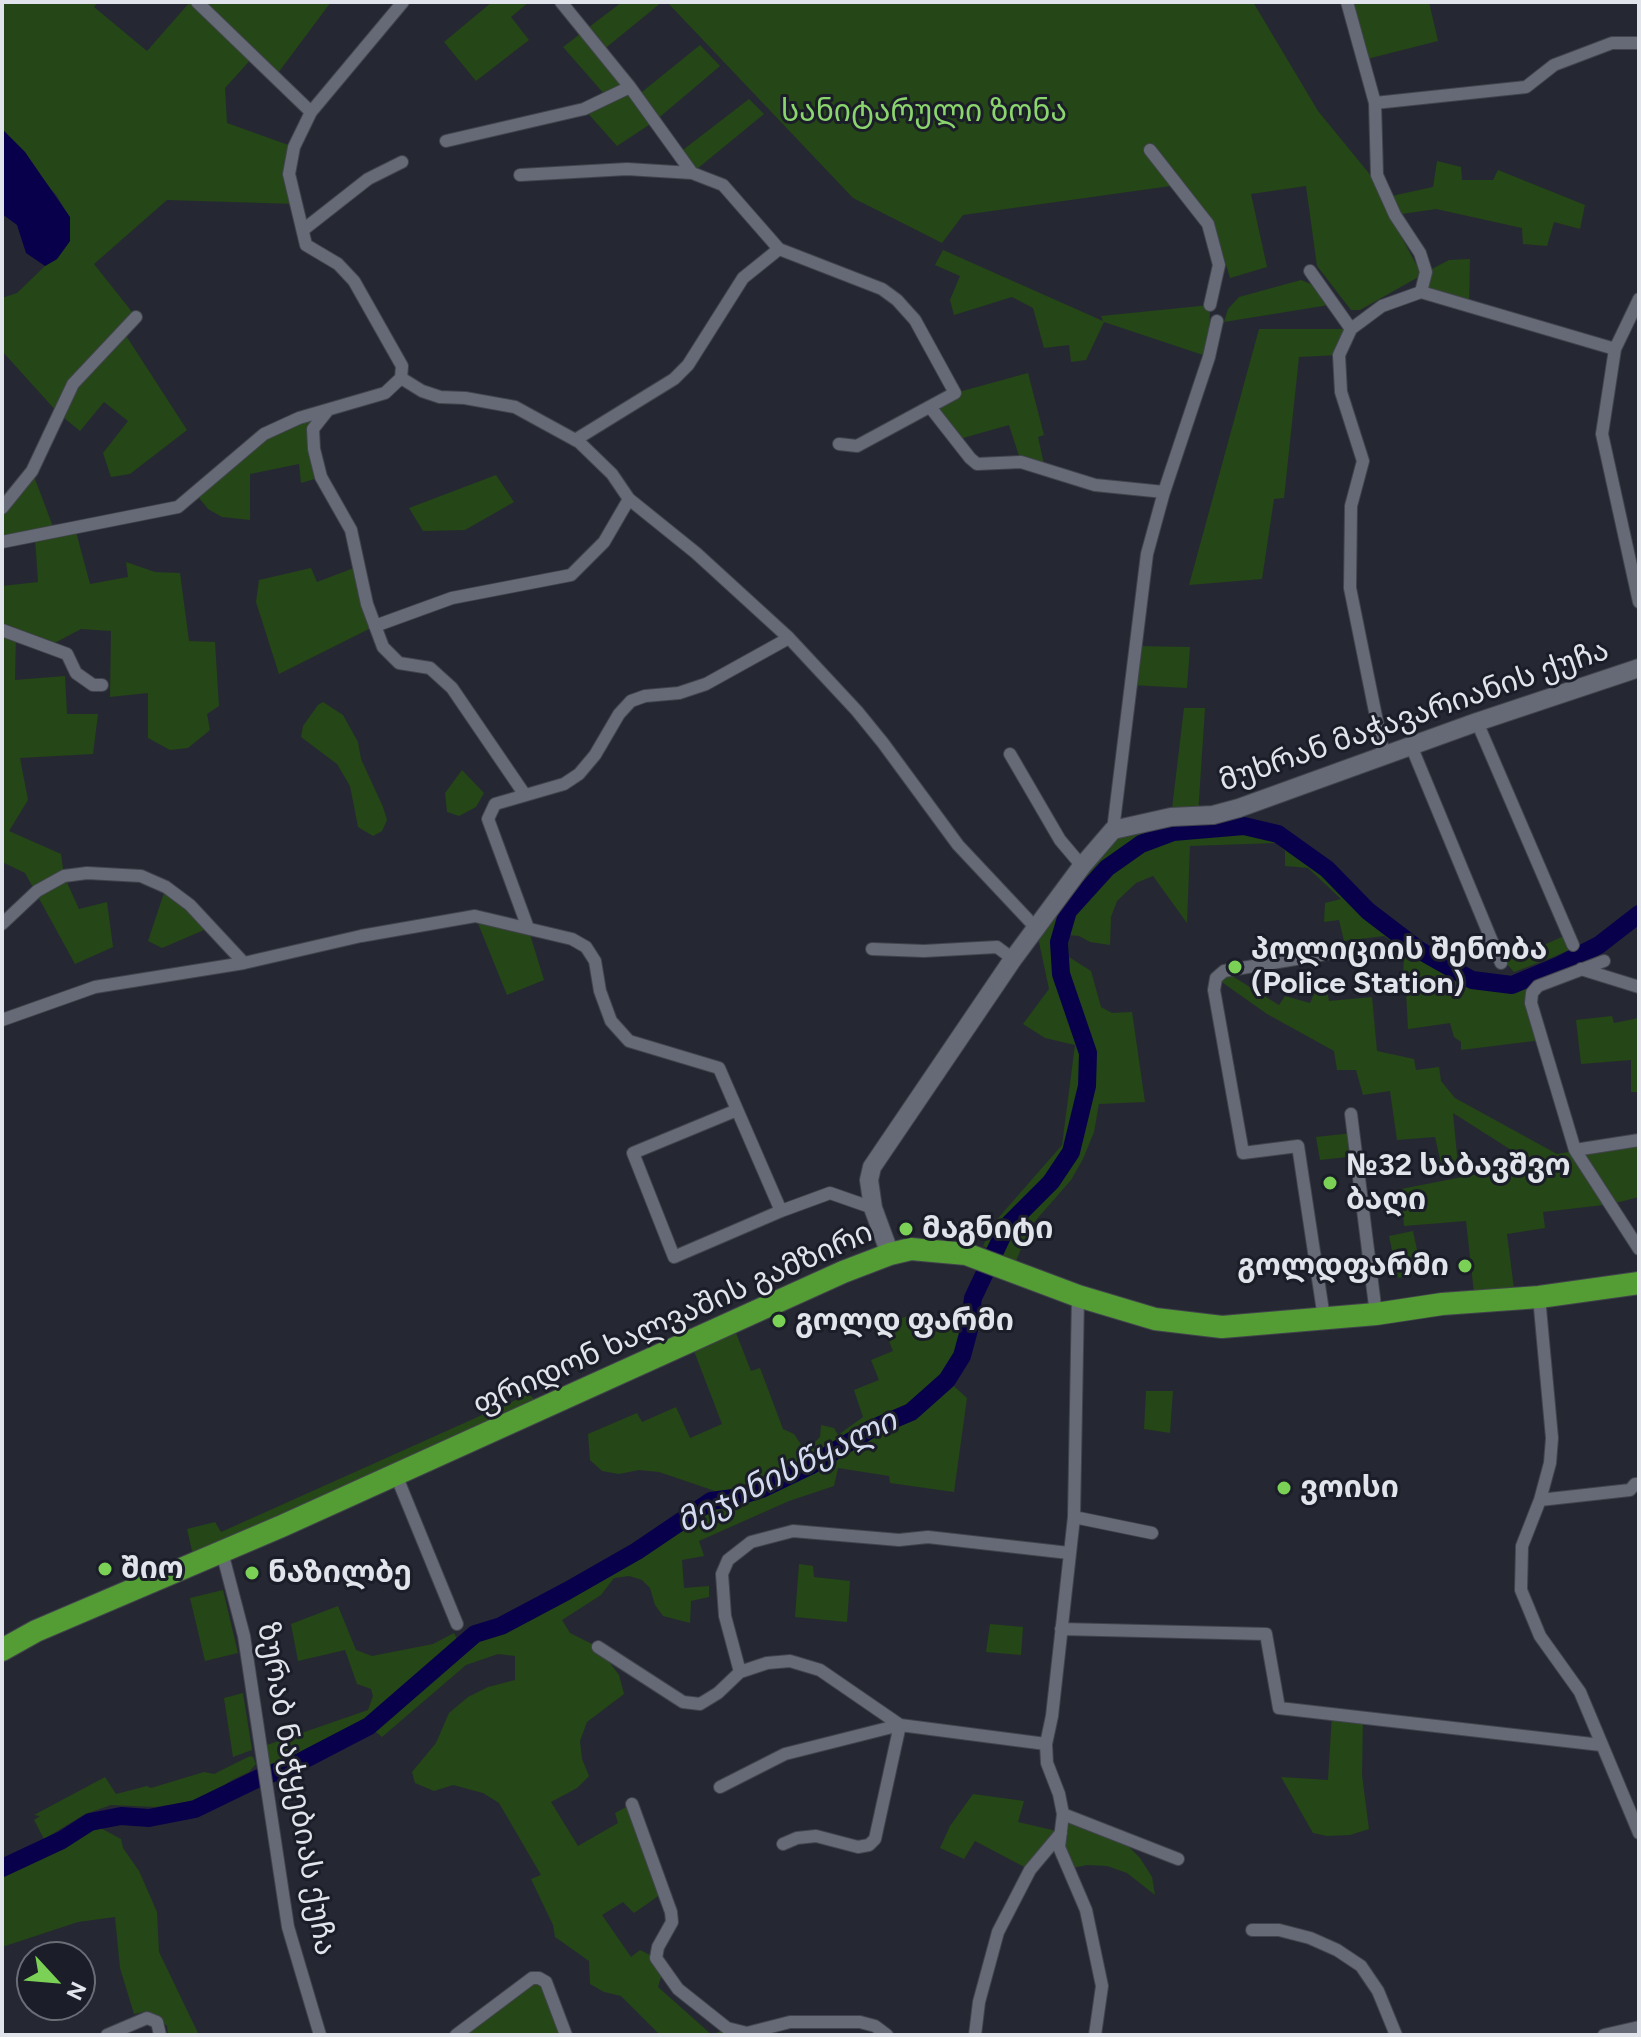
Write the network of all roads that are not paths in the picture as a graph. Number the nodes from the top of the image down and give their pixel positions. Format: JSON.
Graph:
{"nodes":[{"id":1,"x":197,"y":2,"type":"edge"},
{"id":2,"x":403,"y":2,"type":"edge"},
{"id":3,"x":561,"y":2,"type":"edge"},
{"id":4,"x":1347,"y":2,"type":"edge"},
{"id":5,"x":1639,"y":43,"type":"edge"},
{"id":6,"x":630,"y":87,"type":"junction"},
{"id":7,"x":1375,"y":103,"type":"junction"},
{"id":8,"x":311,"y":112,"type":"junction"},
{"id":9,"x":446,"y":141,"type":"dead end"},
{"id":10,"x":1150,"y":150,"type":"dead end"},
{"id":11,"x":402,"y":162,"type":"dead end"},
{"id":12,"x":692,"y":173,"type":"junction"},
{"id":13,"x":520,"y":175,"type":"dead end"},
{"id":14,"x":303,"y":230,"type":"junction"},
{"id":15,"x":779,"y":249,"type":"junction"},
{"id":16,"x":1310,"y":271,"type":"dead end"},
{"id":17,"x":1421,"y":292,"type":"junction"},
{"id":18,"x":1639,"y":299,"type":"edge"},
{"id":19,"x":1210,"y":305,"type":"dead end"},
{"id":20,"x":136,"y":317,"type":"dead end"},
{"id":21,"x":1217,"y":321,"type":"dead end"},
{"id":22,"x":1351,"y":329,"type":"junction"},
{"id":23,"x":1615,"y":349,"type":"junction"},
{"id":24,"x":401,"y":378,"type":"junction"},
{"id":25,"x":930,"y":407,"type":"junction"},
{"id":26,"x":328,"y":410,"type":"junction"},
{"id":27,"x":575,"y":440,"type":"junction"},
{"id":28,"x":839,"y":444,"type":"dead end"},
{"id":29,"x":1164,"y":492,"type":"junction"},
{"id":30,"x":629,"y":499,"type":"junction"},
{"id":31,"x":2,"y":508,"type":"edge"},
{"id":32,"x":2,"y":542,"type":"edge"},
{"id":33,"x":1639,"y":602,"type":"edge"},
{"id":34,"x":375,"y":626,"type":"junction"},
{"id":35,"x":2,"y":630,"type":"edge"},
{"id":36,"x":789,"y":638,"type":"junction"},
{"id":37,"x":1639,"y":668,"type":"edge"},
{"id":38,"x":102,"y":685,"type":"dead end"},
{"id":39,"x":1477,"y":722,"type":"junction"},
{"id":40,"x":1412,"y":748,"type":"junction"},
{"id":41,"x":1010,"y":754,"type":"dead end"},
{"id":42,"x":1384,"y":756,"type":"junction"},
{"id":43,"x":525,"y":795,"type":"junction"},
{"id":44,"x":1113,"y":830,"type":"junction"},
{"id":45,"x":1082,"y":866,"type":"junction"},
{"id":46,"x":2,"y":924,"type":"edge"},
{"id":47,"x":528,"y":928,"type":"junction"},
{"id":48,"x":1036,"y":928,"type":"junction"},
{"id":49,"x":1573,"y":945,"type":"dead end"},
{"id":50,"x":872,"y":949,"type":"dead end"},
{"id":51,"x":1326,"y":954,"type":"dead end"},
{"id":52,"x":1013,"y":959,"type":"junction"},
{"id":53,"x":1604,"y":961,"type":"dead end"},
{"id":54,"x":244,"y":963,"type":"junction"},
{"id":55,"x":1501,"y":963,"type":"dead end"},
{"id":56,"x":1581,"y":969,"type":"junction"},
{"id":57,"x":1639,"y":987,"type":"edge"},
{"id":58,"x":2,"y":1020,"type":"edge"},
{"id":59,"x":737,"y":1110,"type":"junction"},
{"id":60,"x":1351,"y":1114,"type":"dead end"},
{"id":61,"x":1639,"y":1140,"type":"edge"},
{"id":62,"x":1575,"y":1150,"type":"junction"},
{"id":63,"x":873,"y":1208,"type":"junction"},
{"id":64,"x":781,"y":1211,"type":"junction"},
{"id":65,"x":1639,"y":1249,"type":"edge"},
{"id":66,"x":890,"y":1254,"type":"junction"},
{"id":67,"x":1639,"y":1283,"type":"edge"},
{"id":68,"x":1078,"y":1296,"type":"junction"},
{"id":69,"x":1539,"y":1297,"type":"junction"},
{"id":70,"x":1376,"y":1314,"type":"junction"},
{"id":71,"x":1324,"y":1318,"type":"junction"},
{"id":72,"x":396,"y":1475,"type":"junction"},
{"id":73,"x":1639,"y":1484,"type":"edge"},
{"id":74,"x":1540,"y":1500,"type":"junction"},
{"id":75,"x":1074,"y":1517,"type":"junction"},
{"id":76,"x":1152,"y":1533,"type":"dead end"},
{"id":77,"x":222,"y":1552,"type":"junction"},
{"id":78,"x":1069,"y":1553,"type":"junction"},
{"id":79,"x":457,"y":1624,"type":"dead end"},
{"id":80,"x":1061,"y":1629,"type":"junction"},
{"id":81,"x":598,"y":1647,"type":"dead end"},
{"id":82,"x":2,"y":1650,"type":"edge"},
{"id":83,"x":740,"y":1672,"type":"junction"},
{"id":84,"x":900,"y":1725,"type":"junction"},
{"id":85,"x":1046,"y":1744,"type":"junction"},
{"id":86,"x":1601,"y":1745,"type":"junction"},
{"id":87,"x":720,"y":1787,"type":"dead end"},
{"id":88,"x":632,"y":1804,"type":"dead end"},
{"id":89,"x":1063,"y":1814,"type":"junction"},
{"id":90,"x":1638,"y":1827,"type":"edge"},
{"id":91,"x":1061,"y":1833,"type":"junction"},
{"id":92,"x":783,"y":1844,"type":"dead end"},
{"id":93,"x":1178,"y":1859,"type":"dead end"},
{"id":94,"x":1252,"y":1930,"type":"dead end"},
{"id":95,"x":1639,"y":2027,"type":"edge"},
{"id":96,"x":107,"y":2035,"type":"edge"},
{"id":97,"x":160,"y":2035,"type":"edge"},
{"id":98,"x":320,"y":2035,"type":"edge"},
{"id":99,"x":456,"y":2035,"type":"edge"},
{"id":100,"x":566,"y":2035,"type":"edge"},
{"id":101,"x":887,"y":2035,"type":"edge"},
{"id":102,"x":975,"y":2035,"type":"edge"},
{"id":103,"x":1095,"y":2035,"type":"edge"},
{"id":104,"x":1396,"y":2035,"type":"edge"},
{"id":105,"x":1604,"y":2035,"type":"edge"}],
"edges":[{"from":1,"to":8,"type":"street"},
{"from":2,"to":8,"type":"street"},
{"from":3,"to":6,"type":"street"},
{"from":4,"to":7,"type":"street"},
{"from":5,"to":7,"type":"street"},
{"from":6,"to":9,"type":"street"},
{"from":6,"to":12,"type":"street"},
{"from":7,"to":17,"type":"street"},
{"from":8,"to":14,"type":"street"},
{"from":10,"to":19,"type":"street"},
{"from":11,"to":14,"type":"street"},
{"from":12,"to":13,"type":"street"},
{"from":12,"to":15,"type":"street"},
{"from":14,"to":24,"type":"street"},
{"from":15,"to":25,"type":"street"},
{"from":15,"to":27,"type":"street"},
{"from":16,"to":22,"type":"street"},
{"from":17,"to":22,"type":"street"},
{"from":17,"to":23,"type":"street"},
{"from":18,"to":23,"type":"street"},
{"from":20,"to":31,"type":"street"},
{"from":21,"to":29,"type":"street"},
{"from":22,"to":42,"type":"street"},
{"from":23,"to":33,"type":"street"},
{"from":24,"to":26,"type":"street"},
{"from":24,"to":27,"type":"street"},
{"from":25,"to":28,"type":"street"},
{"from":25,"to":29,"type":"street"},
{"from":26,"to":32,"type":"street"},
{"from":26,"to":34,"type":"street"},
{"from":27,"to":30,"type":"street"},
{"from":29,"to":44,"type":"street"},
{"from":30,"to":34,"type":"street"},
{"from":30,"to":36,"type":"street"},
{"from":34,"to":43,"type":"street"},
{"from":35,"to":38,"type":"street"},
{"from":36,"to":43,"type":"street"},
{"from":36,"to":48,"type":"street"},
{"from":37,"to":39,"type":"street","name":"მუხრან მაჭავარიანის ქუჩა"},
{"from":39,"to":40,"type":"street","name":"მუხრან მაჭავარიანის ქუჩა"},
{"from":39,"to":49,"type":"street"},
{"from":40,"to":42,"type":"street","name":"მუხრან მაჭავარიანის ქუჩა"},
{"from":40,"to":55,"type":"street"},
{"from":41,"to":45,"type":"street"},
{"from":42,"to":44,"type":"street","name":"მუხრან მაჭავარიანის ქუჩა"},
{"from":43,"to":47,"type":"street"},
{"from":44,"to":45,"type":"street"},
{"from":45,"to":48,"type":"street"},
{"from":46,"to":54,"type":"street"},
{"from":47,"to":54,"type":"street"},
{"from":47,"to":59,"type":"street"},
{"from":48,"to":52,"type":"street"},
{"from":50,"to":52,"type":"street"},
{"from":51,"to":71,"type":"street"},
{"from":52,"to":63,"type":"street"},
{"from":53,"to":56,"type":"street"},
{"from":54,"to":58,"type":"street"},
{"from":56,"to":57,"type":"street"},
{"from":56,"to":62,"type":"street"},
{"from":59,"to":64,"type":"street"},
{"from":59,"to":64,"type":"street"},
{"from":60,"to":70,"type":"street"},
{"from":61,"to":62,"type":"street"},
{"from":62,"to":65,"type":"street"},
{"from":63,"to":64,"type":"street"},
{"from":63,"to":66,"type":"street"},
{"from":66,"to":68,"type":"highway","name":"ფრიდონ ხალვაშის გამზირი"},
{"from":66,"to":72,"type":"highway","name":"ფრიდონ ხალვაშის გამზირი"},
{"from":67,"to":69,"type":"highway","name":"ფრიდონ ხალვაშის გამზირი"},
{"from":68,"to":71,"type":"highway","name":"ფრიდონ ხალვაშის გამზირი"},
{"from":68,"to":75,"type":"street"},
{"from":69,"to":70,"type":"highway","name":"ფრიდონ ხალვაშის გამზირი"},
{"from":69,"to":74,"type":"street"},
{"from":70,"to":71,"type":"highway","name":"ფრიდონ ხალვაშის გამზირი"},
{"from":72,"to":77,"type":"highway","name":"ფრიდონ ხალვაშის გამზირი"},
{"from":72,"to":79,"type":"street"},
{"from":73,"to":74,"type":"street"},
{"from":74,"to":86,"type":"street"},
{"from":75,"to":76,"type":"street"},
{"from":75,"to":78,"type":"street"},
{"from":77,"to":82,"type":"highway","name":"ფრიდონ ხალვაშის გამზირი"},
{"from":77,"to":98,"type":"street","name":"ზურაბ ნაჭყებიას ქუჩა"},
{"from":78,"to":80,"type":"street"},
{"from":78,"to":83,"type":"street"},
{"from":80,"to":85,"type":"street"},
{"from":80,"to":86,"type":"street"},
{"from":81,"to":83,"type":"street"},
{"from":83,"to":84,"type":"street"},
{"from":84,"to":85,"type":"street"},
{"from":84,"to":87,"type":"street"},
{"from":84,"to":92,"type":"street"},
{"from":85,"to":89,"type":"street"},
{"from":86,"to":90,"type":"street"},
{"from":88,"to":101,"type":"street"},
{"from":89,"to":91,"type":"street"},
{"from":89,"to":93,"type":"street"},
{"from":91,"to":102,"type":"street"},
{"from":91,"to":103,"type":"street"},
{"from":94,"to":104,"type":"street"},
{"from":95,"to":105,"type":"street"},
{"from":96,"to":97,"type":"street"},
{"from":99,"to":100,"type":"street"}]}
